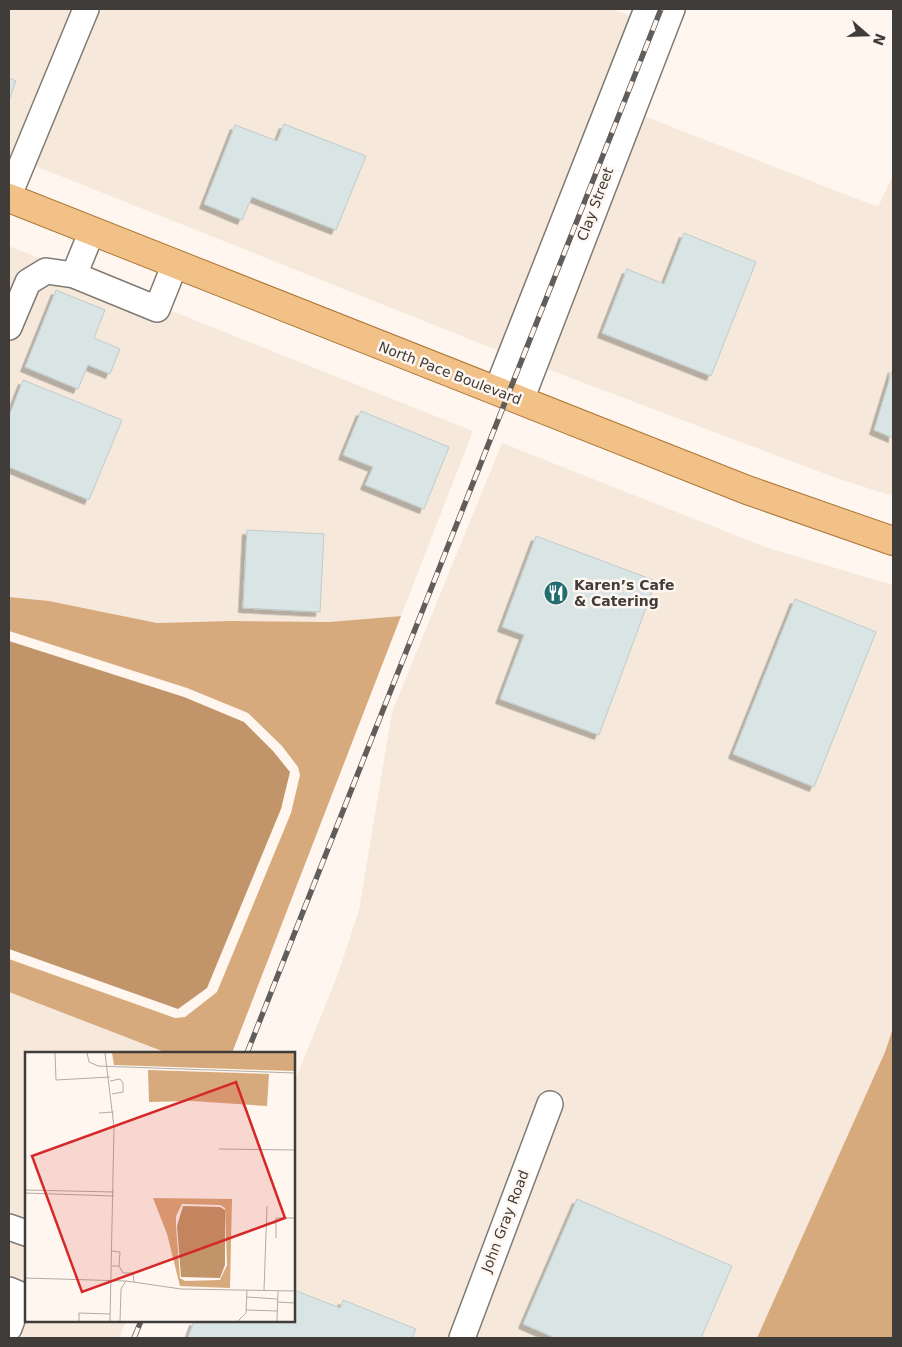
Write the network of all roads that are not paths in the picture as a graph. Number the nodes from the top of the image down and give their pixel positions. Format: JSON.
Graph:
{"nodes":[{"id":1,"x":86,"y":9,"type":"edge"},
{"id":2,"x":647,"y":9,"type":"edge"},
{"id":3,"x":672,"y":9,"type":"edge"},
{"id":4,"x":9,"y":196,"type":"edge"},
{"id":5,"x":92,"y":231,"type":"junction"},
{"id":6,"x":175,"y":264,"type":"junction"},
{"id":7,"x":74,"y":275,"type":"junction"},
{"id":8,"x":9,"y":327,"type":"edge"},
{"id":9,"x":509,"y":395,"type":"junction"},
{"id":10,"x":893,"y":541,"type":"edge"},
{"id":11,"x":550,"y":1104,"type":"dead end"},
{"id":12,"x":9,"y":1290,"type":"edge"},
{"id":13,"x":9,"y":1328,"type":"edge"},
{"id":14,"x":462,"y":1338,"type":"edge"}],
"edges":[{"from":1,"to":4,"type":"street"},
{"from":2,"to":9,"type":"street","name":"Clay Street"},
{"from":3,"to":9,"type":"street","name":"Clay Street"},
{"from":4,"to":5,"type":"main road","name":"North Pace Boulevard"},
{"from":5,"to":6,"type":"main road","name":"North Pace Boulevard"},
{"from":5,"to":7,"type":"street"},
{"from":6,"to":7,"type":"street"},
{"from":6,"to":9,"type":"main road","name":"North Pace Boulevard"},
{"from":7,"to":8,"type":"street"},
{"from":9,"to":10,"type":"main road","name":"North Pace Boulevard"},
{"from":11,"to":14,"type":"street","name":"John Gray Road"},
{"from":12,"to":13,"type":"street"}]}
